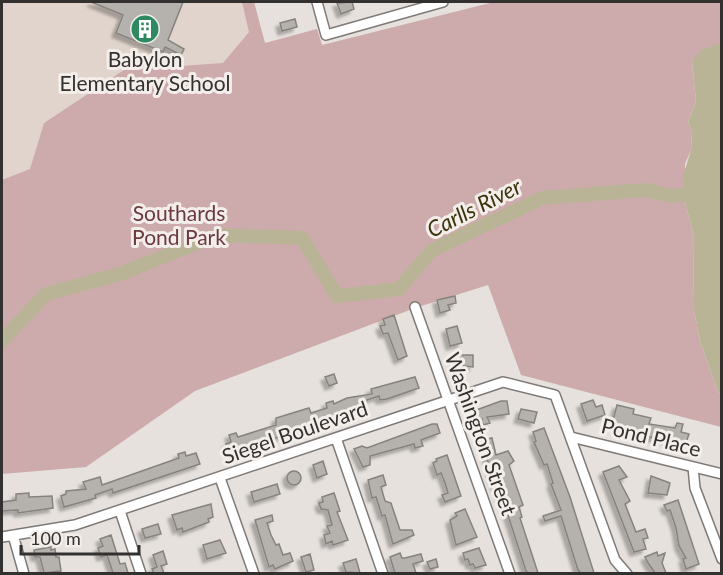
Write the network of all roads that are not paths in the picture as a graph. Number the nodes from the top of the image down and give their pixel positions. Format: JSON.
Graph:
{"nodes":[{"id":1,"x":317,"y":2,"type":"edge"},
{"id":2,"x":443,"y":2,"type":"edge"},
{"id":3,"x":415,"y":308,"type":"dead end"},
{"id":4,"x":448,"y":399,"type":"junction"},
{"id":5,"x":571,"y":437,"type":"junction"},
{"id":6,"x":336,"y":438,"type":"junction"},
{"id":7,"x":693,"y":467,"type":"junction"},
{"id":8,"x":722,"y":474,"type":"edge"},
{"id":9,"x":220,"y":478,"type":"junction"},
{"id":10,"x":120,"y":511,"type":"junction"},
{"id":11,"x":13,"y":535,"type":"junction"},
{"id":12,"x":2,"y":537,"type":"edge"},
{"id":13,"x":722,"y":559,"type":"edge"},
{"id":14,"x":24,"y":573,"type":"edge"},
{"id":15,"x":141,"y":573,"type":"edge"},
{"id":16,"x":254,"y":573,"type":"edge"},
{"id":17,"x":383,"y":573,"type":"edge"},
{"id":18,"x":510,"y":573,"type":"edge"},
{"id":19,"x":627,"y":573,"type":"edge"}],
"edges":[{"from":1,"to":2,"type":"street"},
{"from":3,"to":4,"type":"street","name":"Washington Street"},
{"from":4,"to":5,"type":"street","name":"Siegel Boulevard"},
{"from":4,"to":6,"type":"street","name":"Siegel Boulevard"},
{"from":4,"to":18,"type":"street","name":"Washington Street"},
{"from":5,"to":7,"type":"street","name":"Pond Place"},
{"from":5,"to":19,"type":"street"},
{"from":6,"to":9,"type":"street","name":"Siegel Boulevard"},
{"from":6,"to":17,"type":"street"},
{"from":7,"to":8,"type":"street","name":"Pond Place"},
{"from":7,"to":13,"type":"street"},
{"from":9,"to":10,"type":"street","name":"Siegel Boulevard"},
{"from":9,"to":16,"type":"street"},
{"from":10,"to":11,"type":"street","name":"Siegel Boulevard"},
{"from":10,"to":15,"type":"street"},
{"from":11,"to":12,"type":"street","name":"Siegel Boulevard"},
{"from":11,"to":14,"type":"street"}]}
